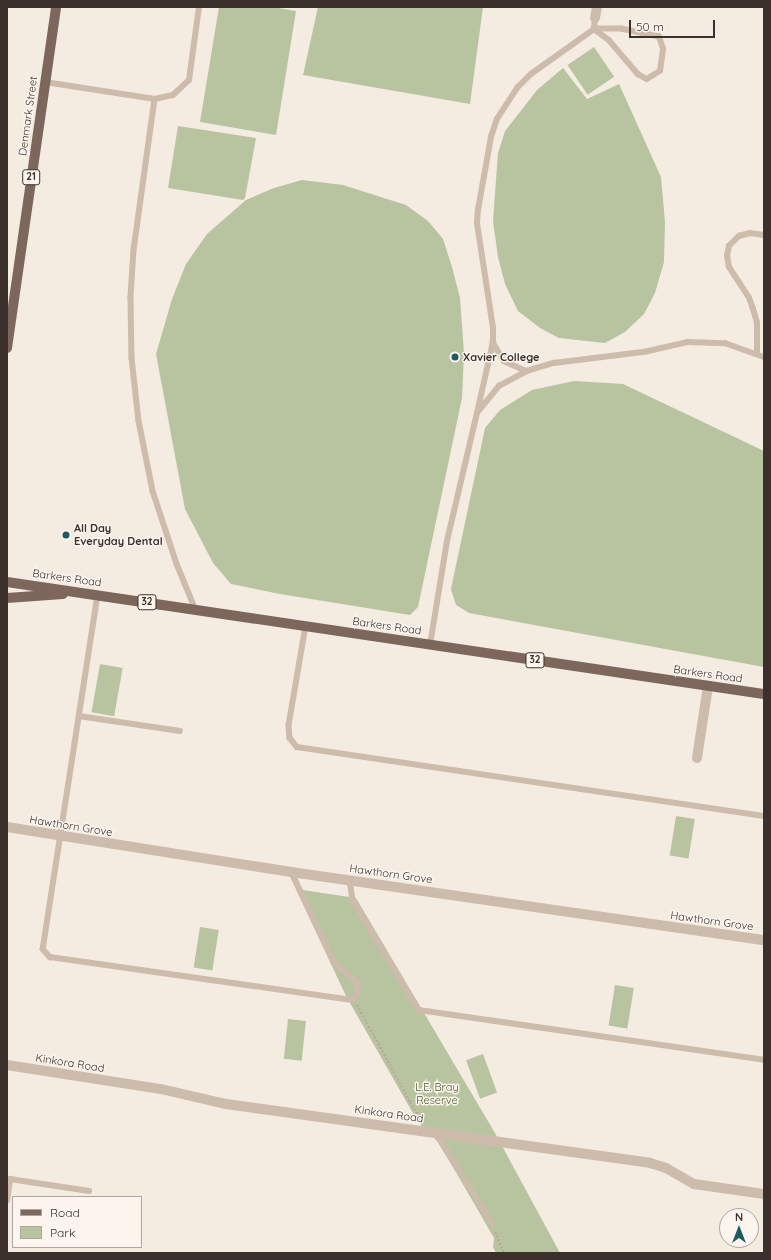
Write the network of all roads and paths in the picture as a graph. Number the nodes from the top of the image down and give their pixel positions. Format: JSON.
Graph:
{"nodes":[{"id":1,"x":56,"y":7,"type":"edge"},
{"id":2,"x":199,"y":7,"type":"edge"},
{"id":3,"x":597,"y":7,"type":"edge"},
{"id":4,"x":595,"y":18,"type":"joint"},
{"id":5,"x":594,"y":29,"type":"junction"},
{"id":6,"x":44,"y":82,"type":"junction"},
{"id":7,"x":155,"y":98,"type":"junction"},
{"id":8,"x":764,"y":235,"type":"edge"},
{"id":9,"x":493,"y":342,"type":"junction"},
{"id":10,"x":7,"y":348,"type":"edge"},
{"id":11,"x":757,"y":354,"type":"junction"},
{"id":12,"x":764,"y":357,"type":"edge"},
{"id":13,"x":527,"y":371,"type":"junction"},
{"id":14,"x":477,"y":413,"type":"junction"},
{"id":15,"x":7,"y":582,"type":"edge"},
{"id":16,"x":80,"y":592,"type":"junction"},
{"id":17,"x":98,"y":595,"type":"junction"},
{"id":18,"x":7,"y":598,"type":"edge"},
{"id":19,"x":196,"y":610,"type":"junction"},
{"id":20,"x":306,"y":626,"type":"junction"},
{"id":21,"x":430,"y":645,"type":"junction"},
{"id":22,"x":708,"y":686,"type":"junction"},
{"id":23,"x":764,"y":694,"type":"edge"},
{"id":24,"x":80,"y":716,"type":"junction"},
{"id":25,"x":180,"y":731,"type":"dead end"},
{"id":26,"x":697,"y":758,"type":"dead end"},
{"id":27,"x":764,"y":816,"type":"edge"},
{"id":28,"x":10,"y":829,"type":"edge"},
{"id":29,"x":60,"y":837,"type":"junction"},
{"id":30,"x":291,"y":872,"type":"junction"},
{"id":31,"x":350,"y":881,"type":"junction"},
{"id":32,"x":764,"y":940,"type":"edge"},
{"id":33,"x":354,"y":999,"type":"junction"},
{"id":34,"x":764,"y":1060,"type":"edge"},
{"id":35,"x":7,"y":1065,"type":"edge"},
{"id":36,"x":437,"y":1134,"type":"junction"},
{"id":37,"x":89,"y":1191,"type":"dead end"},
{"id":38,"x":764,"y":1194,"type":"edge"},
{"id":39,"x":7,"y":1202,"type":"edge"},
{"id":40,"x":493,"y":1225,"type":"joint"},
{"id":41,"x":504,"y":1253,"type":"edge"}],
"edges":[{"from":1,"to":6,"type":"main road","name":"Denmark Street","number":"21"},
{"from":2,"to":7,"type":"lane"},
{"from":3,"to":4,"type":"street"},
{"from":4,"to":5,"type":"lane"},
{"from":5,"to":5,"type":"lane"},
{"from":5,"to":9,"type":"lane"},
{"from":6,"to":7,"type":"lane"},
{"from":6,"to":10,"type":"main road","name":"Denmark Street","number":"21"},
{"from":7,"to":19,"type":"lane"},
{"from":8,"to":11,"type":"lane"},
{"from":9,"to":13,"type":"lane"},
{"from":9,"to":14,"type":"lane"},
{"from":11,"to":12,"type":"lane"},
{"from":11,"to":13,"type":"lane"},
{"from":13,"to":14,"type":"lane"},
{"from":14,"to":21,"type":"lane"},
{"from":15,"to":16,"type":"main road","name":"Barkers Road","number":"32"},
{"from":16,"to":17,"type":"main road","name":"Barkers Road","number":"32"},
{"from":16,"to":18,"type":"main road"},
{"from":17,"to":19,"type":"main road","name":"Barkers Road","number":"32"},
{"from":17,"to":24,"type":"lane"},
{"from":19,"to":20,"type":"main road","name":"Barkers Road","number":"32"},
{"from":20,"to":21,"type":"main road","name":"Barkers Road","number":"32"},
{"from":20,"to":27,"type":"lane"},
{"from":21,"to":22,"type":"main road","name":"Barkers Road","number":"32"},
{"from":22,"to":23,"type":"main road","name":"Barkers Road","number":"32"},
{"from":22,"to":26,"type":"street"},
{"from":24,"to":25,"type":"lane"},
{"from":24,"to":29,"type":"lane"},
{"from":28,"to":29,"type":"street","name":"Hawthorn Grove"},
{"from":29,"to":30,"type":"street","name":"Hawthorn Grove"},
{"from":29,"to":33,"type":"lane"},
{"from":30,"to":31,"type":"street","name":"Hawthorn Grove"},
{"from":30,"to":33,"type":"lane"},
{"from":31,"to":32,"type":"street","name":"Hawthorn Grove"},
{"from":31,"to":34,"type":"lane"},
{"from":33,"to":36,"type":"path"},
{"from":35,"to":36,"type":"street","name":"Kinkora Road"},
{"from":36,"to":38,"type":"street","name":"Kinkora Road"},
{"from":36,"to":40,"type":"lane"},
{"from":37,"to":39,"type":"lane"},
{"from":40,"to":41,"type":"path"}]}
